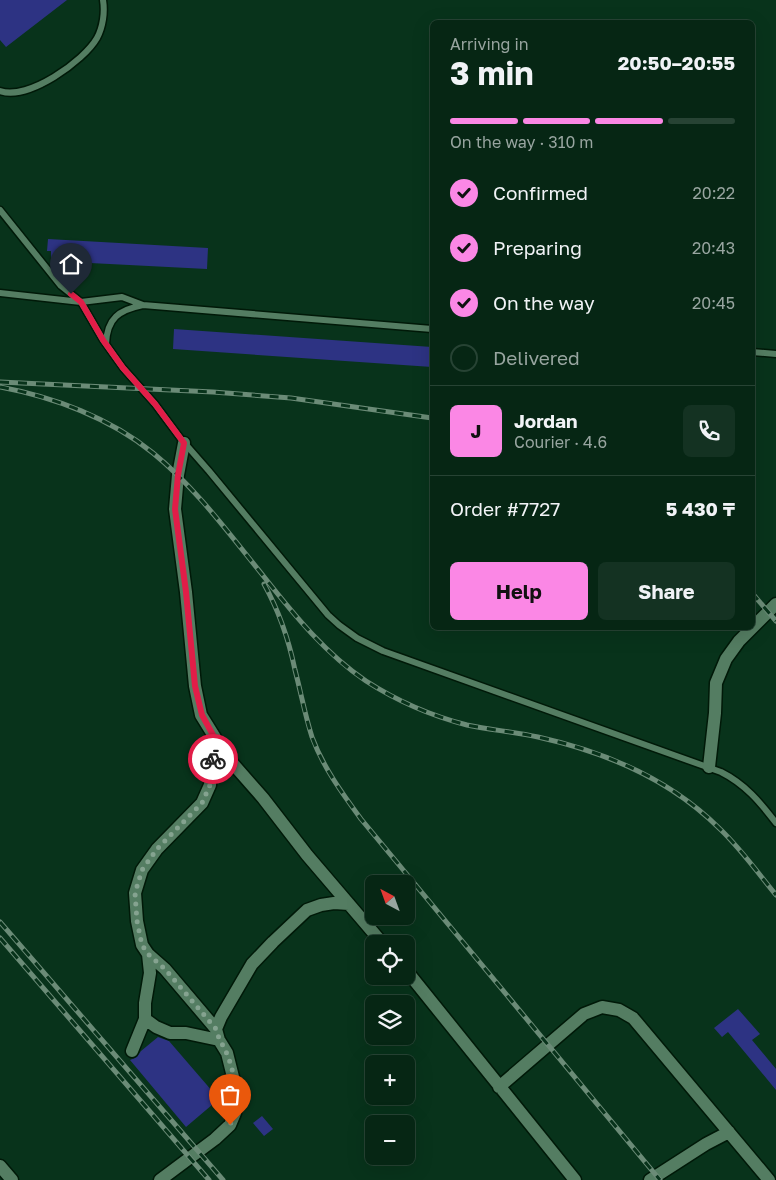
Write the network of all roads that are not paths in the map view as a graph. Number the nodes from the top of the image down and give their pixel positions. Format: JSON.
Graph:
{"nodes":[{"id":1,"x":103,"y":0,"type":"edge"},
{"id":2,"x":0,"y":91,"type":"edge"},
{"id":3,"x":0,"y":210,"type":"edge"},
{"id":4,"x":0,"y":292,"type":"edge"},
{"id":5,"x":81,"y":302,"type":"junction"},
{"id":6,"x":143,"y":305,"type":"junction"},
{"id":7,"x":430,"y":329,"type":"edge"},
{"id":8,"x":106,"y":344,"type":"junction"},
{"id":9,"x":755,"y":352,"type":"edge"},
{"id":10,"x":776,"y":354,"type":"edge"},
{"id":11,"x":184,"y":443,"type":"junction"},
{"id":12,"x":776,"y":604,"type":"edge"},
{"id":13,"x":755,"y":625,"type":"edge"},
{"id":14,"x":750,"y":630,"type":"edge"},
{"id":15,"x":213,"y":735,"type":"junction"},
{"id":16,"x":709,"y":767,"type":"junction"},
{"id":17,"x":776,"y":822,"type":"edge"},
{"id":18,"x":349,"y":904,"type":"junction"},
{"id":19,"x":375,"y":935,"type":"edge"},
{"id":20,"x":148,"y":954,"type":"junction"},
{"id":21,"x":415,"y":981,"type":"edge"},
{"id":22,"x":145,"y":1019,"type":"junction"},
{"id":23,"x":217,"y":1034,"type":"junction"},
{"id":24,"x":132,"y":1051,"type":"dead end"},
{"id":25,"x":499,"y":1087,"type":"junction"},
{"id":26,"x":729,"y":1132,"type":"junction"},
{"id":27,"x":0,"y":1166,"type":"edge"},
{"id":28,"x":12,"y":1180,"type":"edge"},
{"id":29,"x":160,"y":1180,"type":"edge"},
{"id":30,"x":575,"y":1180,"type":"edge"},
{"id":31,"x":650,"y":1180,"type":"edge"},
{"id":32,"x":769,"y":1180,"type":"edge"}],
"edges":[{"from":1,"to":2,"type":"lane"},
{"from":3,"to":5,"type":"lane"},
{"from":4,"to":5,"type":"lane"},
{"from":5,"to":6,"type":"lane"},
{"from":5,"to":8,"type":"lane"},
{"from":6,"to":7,"type":"lane"},
{"from":6,"to":8,"type":"lane"},
{"from":8,"to":11,"type":"lane"},
{"from":9,"to":10,"type":"lane"},
{"from":11,"to":15,"type":"street"},
{"from":11,"to":16,"type":"lane"},
{"from":12,"to":13,"type":"street"},
{"from":14,"to":16,"type":"street"},
{"from":15,"to":18,"type":"street"},
{"from":15,"to":20,"type":"street"},
{"from":16,"to":17,"type":"lane"},
{"from":18,"to":19,"type":"street"},
{"from":18,"to":23,"type":"street"},
{"from":20,"to":22,"type":"street"},
{"from":20,"to":23,"type":"street"},
{"from":21,"to":25,"type":"street"},
{"from":22,"to":23,"type":"street"},
{"from":22,"to":24,"type":"street"},
{"from":23,"to":29,"type":"street"},
{"from":25,"to":26,"type":"street"},
{"from":25,"to":30,"type":"street"},
{"from":26,"to":31,"type":"street"},
{"from":26,"to":32,"type":"street"},
{"from":27,"to":28,"type":"street"}]}
